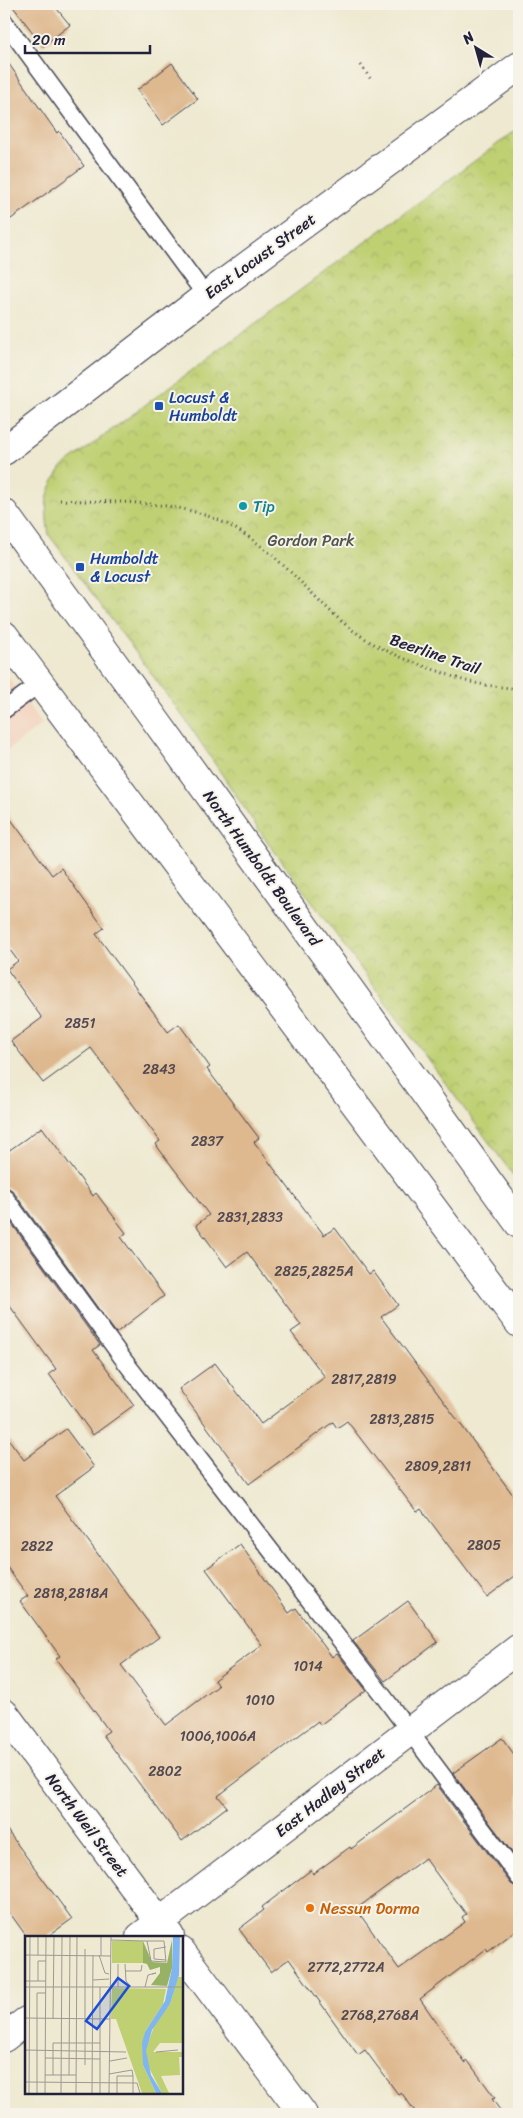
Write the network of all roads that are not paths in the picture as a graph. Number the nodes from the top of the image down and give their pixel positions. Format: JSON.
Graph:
{"nodes":[{"id":1,"x":4,"y":21,"type":"edge"},
{"id":2,"x":519,"y":66,"type":"edge"},
{"id":3,"x":206,"y":296,"type":"junction"},
{"id":4,"x":4,"y":451,"type":"edge"},
{"id":5,"x":4,"y":514,"type":"edge"},
{"id":6,"x":4,"y":635,"type":"edge"},
{"id":7,"x":39,"y":684,"type":"junction"},
{"id":8,"x":4,"y":710,"type":"edge"},
{"id":9,"x":4,"y":1196,"type":"edge"},
{"id":10,"x":519,"y":1224,"type":"edge"},
{"id":11,"x":519,"y":1323,"type":"edge"},
{"id":12,"x":519,"y":1648,"type":"edge"},
{"id":13,"x":4,"y":1713,"type":"edge"},
{"id":14,"x":410,"y":1731,"type":"junction"},
{"id":15,"x":519,"y":1878,"type":"edge"},
{"id":16,"x":157,"y":1932,"type":"edge"},
{"id":17,"x":182,"y":1952,"type":"edge"},
{"id":18,"x":25,"y":2022,"type":"edge"},
{"id":19,"x":4,"y":2038,"type":"edge"},
{"id":20,"x":303,"y":2114,"type":"edge"}],
"edges":[{"from":1,"to":3,"type":"lane"},
{"from":2,"to":3,"type":"main road","name":"East Locust Street"},
{"from":3,"to":4,"type":"main road","name":"East Locust Street"},
{"from":5,"to":10,"type":"main road","name":"North Humboldt Boulevard"},
{"from":6,"to":7,"type":"main road"},
{"from":7,"to":8,"type":"lane"},
{"from":7,"to":11,"type":"main road"},
{"from":9,"to":14,"type":"lane"},
{"from":12,"to":14,"type":"main road","name":"East Hadley Street"},
{"from":13,"to":16,"type":"main road","name":"North Weil Street"},
{"from":14,"to":15,"type":"lane"},
{"from":14,"to":16,"type":"main road","name":"East Hadley Street"},
{"from":17,"to":20,"type":"main road"},
{"from":18,"to":19,"type":"main road"}]}
